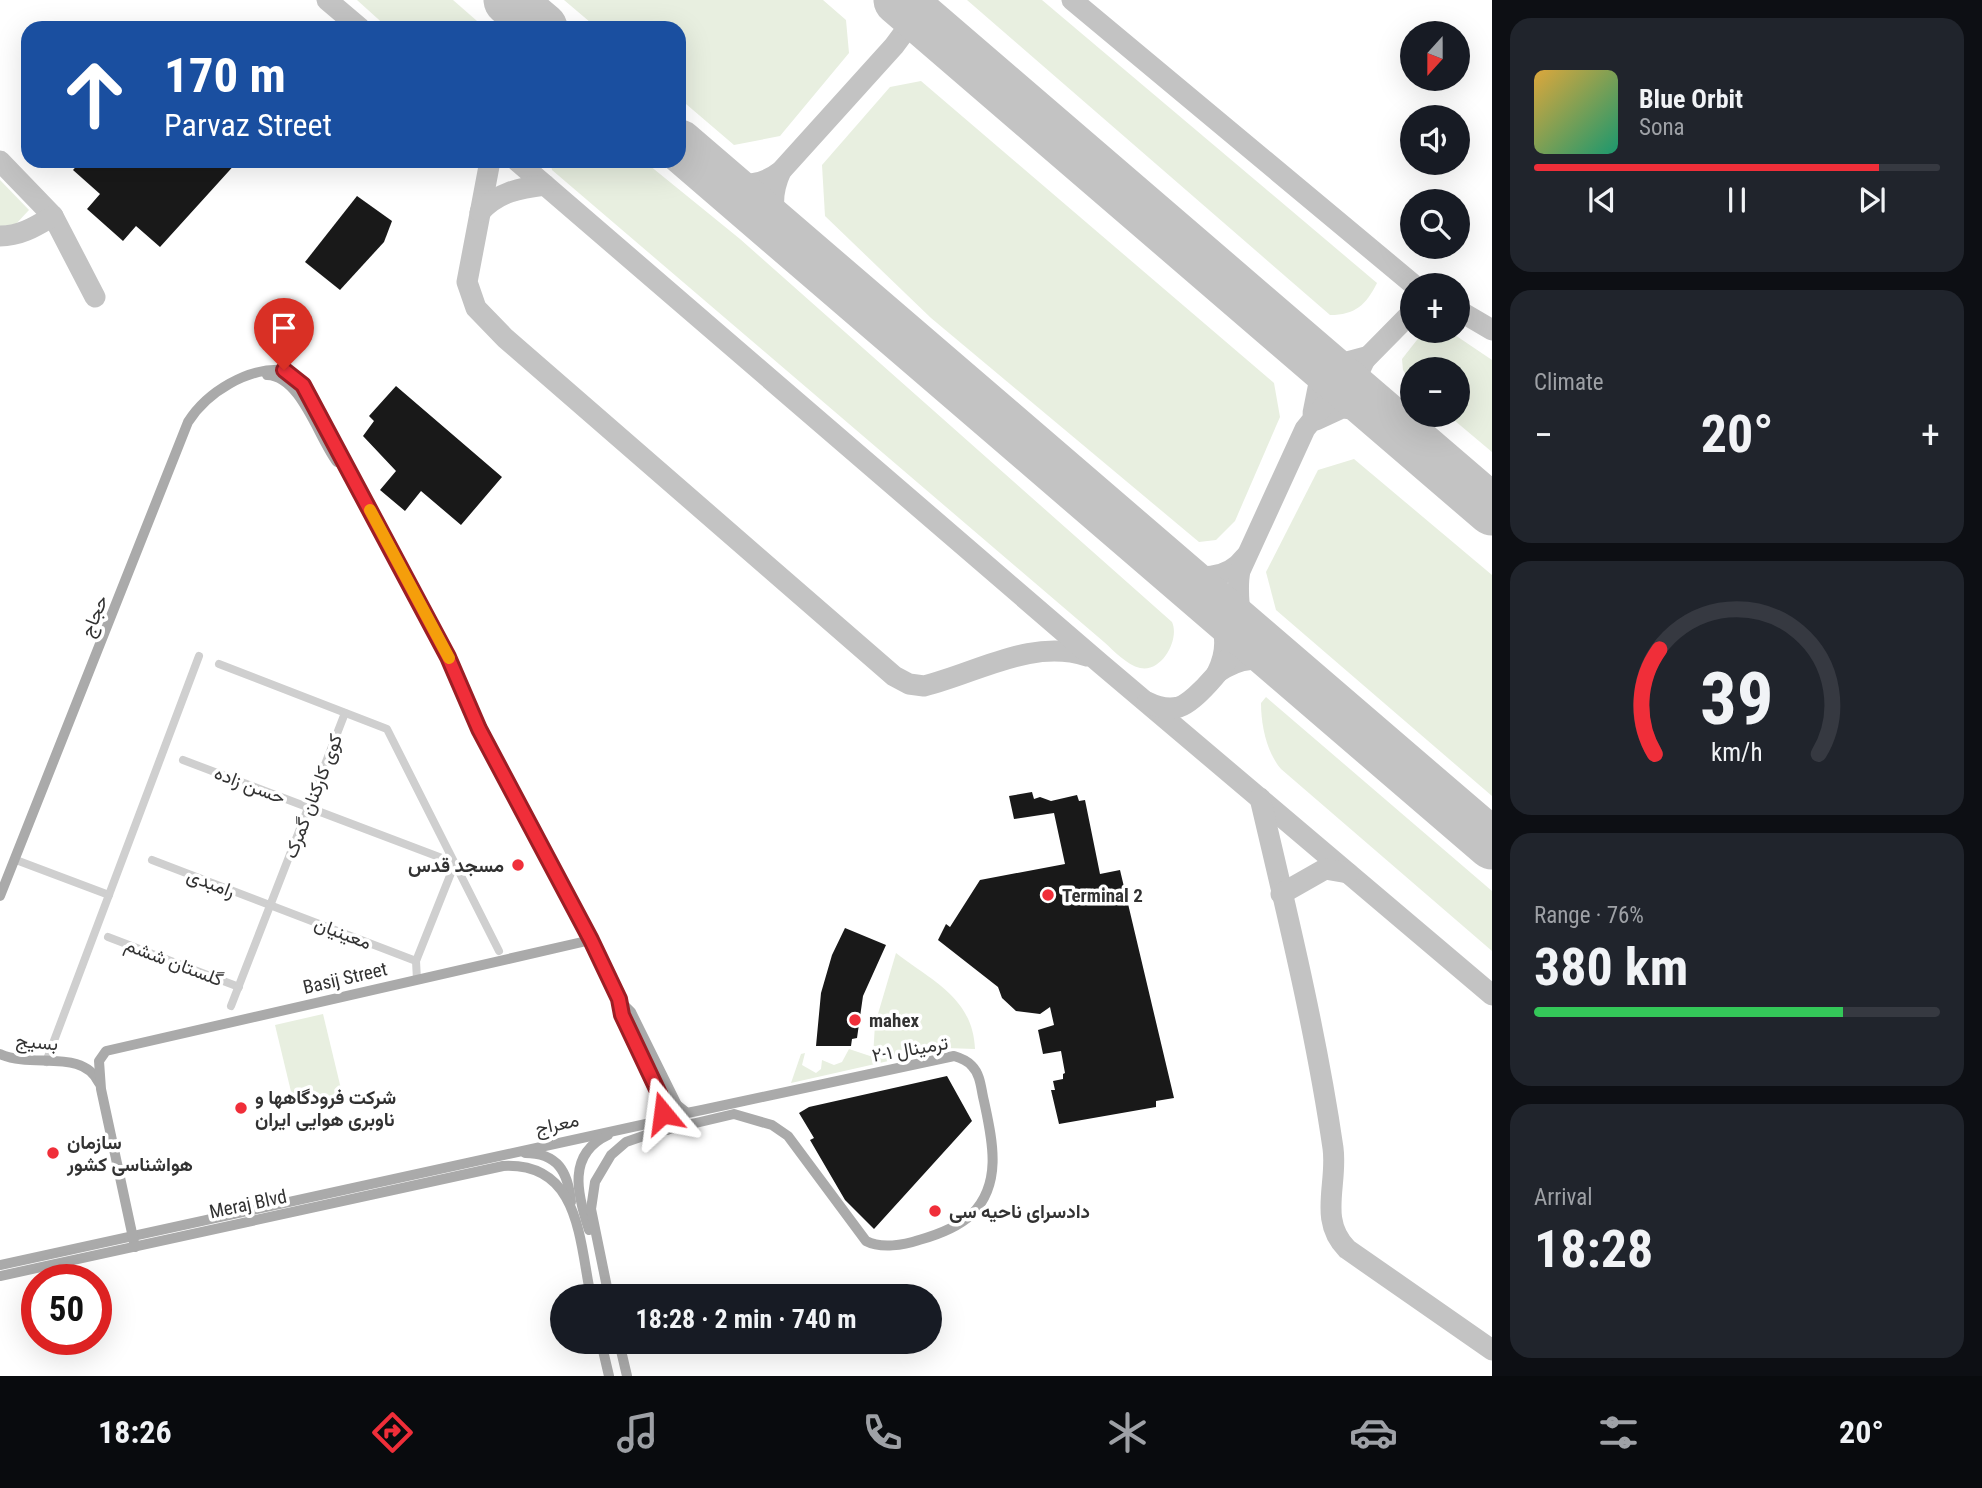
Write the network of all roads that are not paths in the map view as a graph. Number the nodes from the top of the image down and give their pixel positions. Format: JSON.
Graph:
{"nodes":[{"id":1,"x":199,"y":656,"type":"dead end"},
{"id":2,"x":219,"y":664,"type":"dead end"},
{"id":3,"x":345,"y":713,"type":"junction"},
{"id":4,"x":183,"y":760,"type":"dead end"},
{"id":5,"x":308,"y":808,"type":"junction"},
{"id":6,"x":16,"y":860,"type":"junction"},
{"id":7,"x":152,"y":860,"type":"dead end"},
{"id":8,"x":455,"y":863,"type":"junction"},
{"id":9,"x":109,"y":895,"type":"junction"},
{"id":10,"x":1,"y":896,"type":"edge"},
{"id":11,"x":271,"y":905,"type":"junction"},
{"id":12,"x":108,"y":937,"type":"dead end"},
{"id":13,"x":591,"y":940,"type":"junction"},
{"id":14,"x":499,"y":951,"type":"dead end"},
{"id":15,"x":416,"y":961,"type":"junction"},
{"id":16,"x":417,"y":980,"type":"junction"},
{"id":17,"x":239,"y":987,"type":"junction"},
{"id":18,"x":619,"y":999,"type":"junction"},
{"id":19,"x":232,"y":1006,"type":"dead end"},
{"id":20,"x":0,"y":1054,"type":"edge"},
{"id":21,"x":46,"y":1062,"type":"junction"},
{"id":22,"x":102,"y":1089,"type":"junction"},
{"id":23,"x":677,"y":1105,"type":"junction"},
{"id":24,"x":732,"y":1109,"type":"junction"},
{"id":25,"x":687,"y":1113,"type":"junction"},
{"id":26,"x":690,"y":1125,"type":"junction"},
{"id":27,"x":622,"y":1129,"type":"junction"},
{"id":28,"x":667,"y":1130,"type":"junction"},
{"id":29,"x":502,"y":1160,"type":"junction"},
{"id":30,"x":572,"y":1208,"type":"junction"},
{"id":31,"x":132,"y":1235,"type":"junction"},
{"id":32,"x":135,"y":1247,"type":"junction"},
{"id":33,"x":1,"y":1270,"type":"edge"},
{"id":34,"x":604,"y":1276,"type":"junction"},
{"id":35,"x":588,"y":1284,"type":"edge"},
{"id":36,"x":606,"y":1284,"type":"edge"},
{"id":37,"x":604,"y":1354,"type":"edge"},
{"id":38,"x":622,"y":1354,"type":"edge"},
{"id":39,"x":609,"y":1376,"type":"edge"},
{"id":40,"x":627,"y":1376,"type":"edge"}],
"edges":[{"from":1,"to":9,"type":"street"},
{"from":2,"to":3,"type":"street","name":"کوی کارکنان گمرک"},
{"from":3,"to":5,"type":"street","name":"کوی کارکنان گمرک"},
{"from":3,"to":8,"type":"street"},
{"from":4,"to":5,"type":"street","name":"حسن زاده"},
{"from":5,"to":8,"type":"street","name":"حسن زاده"},
{"from":5,"to":11,"type":"street","name":"کوی کارکنان گمرک"},
{"from":6,"to":9,"type":"street"},
{"from":6,"to":10,"type":"main road","name":"حجاج"},
{"from":6,"to":13,"type":"main road","name":"حجاج"},
{"from":7,"to":11,"type":"street","name":"رامبدی"},
{"from":8,"to":14,"type":"street"},
{"from":8,"to":15,"type":"street"},
{"from":9,"to":21,"type":"street"},
{"from":11,"to":15,"type":"street","name":"معینیان"},
{"from":11,"to":17,"type":"street","name":"کوی کارکنان گمرک"},
{"from":12,"to":17,"type":"street","name":"گلستان ششم"},
{"from":13,"to":16,"type":"main road","name":"Basij Street"},
{"from":13,"to":18,"type":"main road"},
{"from":15,"to":16,"type":"street"},
{"from":16,"to":22,"type":"main road","name":"Basij Street"},
{"from":17,"to":19,"type":"street","name":"کوی کارکنان گمرک"},
{"from":18,"to":23,"type":"main road"},
{"from":18,"to":27,"type":"main road"},
{"from":20,"to":21,"type":"main road","name":"بسیج"},
{"from":21,"to":22,"type":"main road","name":"بسیج"},
{"from":22,"to":31,"type":"main road"},
{"from":23,"to":25,"type":"main road"},
{"from":23,"to":28,"type":"main road"},
{"from":24,"to":24,"type":"main road","name":"ترمینال ۱-۲"},
{"from":24,"to":25,"type":"main road"},
{"from":24,"to":26,"type":"main road"},
{"from":25,"to":26,"type":"main road"},
{"from":26,"to":28,"type":"main road"},
{"from":27,"to":29,"type":"main road","name":"معراج"},
{"from":27,"to":34,"type":"main road"},
{"from":28,"to":34,"type":"main road"},
{"from":29,"to":30,"type":"main road"},
{"from":29,"to":30,"type":"main road"},
{"from":29,"to":31,"type":"main road","name":"Meraj Blvd"},
{"from":29,"to":32,"type":"main road","name":"Meraj Blvd"},
{"from":30,"to":35,"type":"main road"},
{"from":31,"to":32,"type":"main road"},
{"from":31,"to":33,"type":"main road","name":"Meraj Blvd"},
{"from":32,"to":33,"type":"main road","name":"Meraj Blvd"},
{"from":34,"to":36,"type":"main road"},
{"from":37,"to":39,"type":"main road"},
{"from":38,"to":40,"type":"main road"}]}
